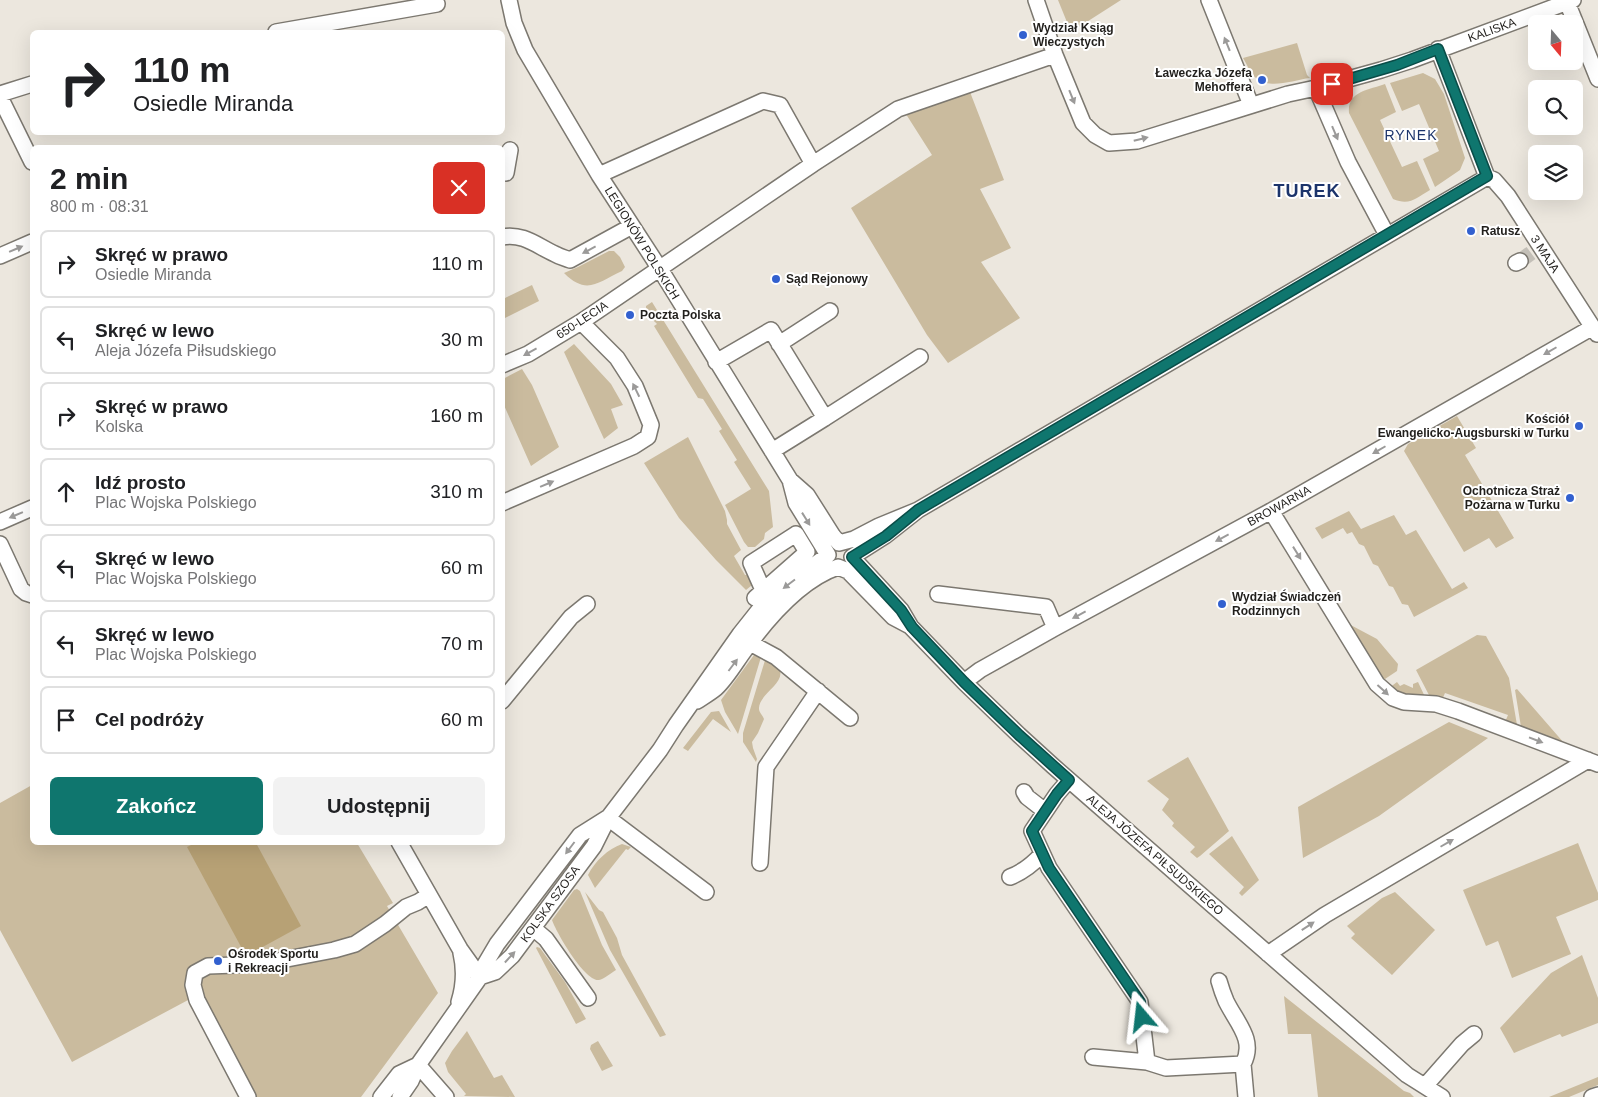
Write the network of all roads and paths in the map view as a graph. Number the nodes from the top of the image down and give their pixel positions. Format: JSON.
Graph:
{"nodes":[{"id":1,"x":509,"y":0,"type":"edge"},
{"id":2,"x":1036,"y":0,"type":"edge"},
{"id":3,"x":1209,"y":0,"type":"edge"},
{"id":4,"x":1570,"y":1,"type":"edge"},
{"id":5,"x":437,"y":4,"type":"dead end"},
{"id":6,"x":288,"y":30,"type":"edge"},
{"id":7,"x":1438,"y":49,"type":"junction"},
{"id":8,"x":1046,"y":58,"type":"dead end"},
{"id":9,"x":1598,"y":79,"type":"edge"},
{"id":10,"x":30,"y":85,"type":"edge"},
{"id":11,"x":1316,"y":88,"type":"junction"},
{"id":12,"x":0,"y":95,"type":"edge"},
{"id":13,"x":1251,"y":105,"type":"junction"},
{"id":14,"x":510,"y":150,"type":"dead end"},
{"id":15,"x":30,"y":158,"type":"edge"},
{"id":16,"x":812,"y":164,"type":"junction"},
{"id":17,"x":506,"y":173,"type":"dead end"},
{"id":18,"x":599,"y":175,"type":"junction"},
{"id":19,"x":1487,"y":176,"type":"junction"},
{"id":20,"x":632,"y":226,"type":"junction"},
{"id":21,"x":1387,"y":235,"type":"junction"},
{"id":22,"x":505,"y":237,"type":"edge"},
{"id":23,"x":30,"y":243,"type":"edge"},
{"id":24,"x":0,"y":256,"type":"edge"},
{"id":25,"x":660,"y":269,"type":"junction"},
{"id":26,"x":830,"y":311,"type":"dead end"},
{"id":27,"x":580,"y":322,"type":"junction"},
{"id":28,"x":1595,"y":331,"type":"edge"},
{"id":29,"x":780,"y":344,"type":"junction"},
{"id":30,"x":920,"y":357,"type":"dead end"},
{"id":31,"x":716,"y":362,"type":"junction"},
{"id":32,"x":505,"y":364,"type":"edge"},
{"id":33,"x":825,"y":418,"type":"junction"},
{"id":34,"x":772,"y":451,"type":"junction"},
{"id":35,"x":790,"y":480,"type":"junction"},
{"id":36,"x":505,"y":502,"type":"edge"},
{"id":37,"x":30,"y":509,"type":"edge"},
{"id":38,"x":918,"y":510,"type":"junction"},
{"id":39,"x":1271,"y":511,"type":"junction"},
{"id":40,"x":0,"y":522,"type":"edge"},
{"id":41,"x":838,"y":543,"type":"junction"},
{"id":42,"x":0,"y":544,"type":"edge"},
{"id":43,"x":828,"y":555,"type":"junction"},
{"id":44,"x":852,"y":557,"type":"junction"},
{"id":45,"x":5,"y":566,"type":"edge"},
{"id":46,"x":838,"y":566,"type":"junction"},
{"id":47,"x":30,"y":594,"type":"edge"},
{"id":48,"x":938,"y":594,"type":"dead end"},
{"id":49,"x":587,"y":604,"type":"dead end"},
{"id":50,"x":912,"y":627,"type":"junction"},
{"id":51,"x":1055,"y":628,"type":"junction"},
{"id":52,"x":750,"y":643,"type":"junction"},
{"id":53,"x":964,"y":682,"type":"junction"},
{"id":54,"x":818,"y":691,"type":"junction"},
{"id":55,"x":505,"y":697,"type":"edge"},
{"id":56,"x":690,"y":706,"type":"junction"},
{"id":57,"x":850,"y":718,"type":"dead end"},
{"id":58,"x":1593,"y":762,"type":"edge"},
{"id":59,"x":1069,"y":780,"type":"junction"},
{"id":60,"x":1024,"y":792,"type":"dead end"},
{"id":61,"x":1045,"y":811,"type":"junction"},
{"id":62,"x":608,"y":818,"type":"junction"},
{"id":63,"x":401,"y":845,"type":"edge"},
{"id":64,"x":1042,"y":854,"type":"junction"},
{"id":65,"x":760,"y":862,"type":"dead end"},
{"id":66,"x":1010,"y":877,"type":"dead end"},
{"id":67,"x":706,"y":892,"type":"dead end"},
{"id":68,"x":429,"y":895,"type":"junction"},
{"id":69,"x":533,"y":928,"type":"junction"},
{"id":70,"x":497,"y":944,"type":"junction"},
{"id":71,"x":460,"y":949,"type":"junction"},
{"id":72,"x":1268,"y":954,"type":"junction"},
{"id":73,"x":480,"y":976,"type":"junction"},
{"id":74,"x":1219,"y":982,"type":"dead end"},
{"id":75,"x":588,"y":998,"type":"dead end"},
{"id":76,"x":456,"y":1010,"type":"junction"},
{"id":77,"x":1474,"y":1034,"type":"dead end"},
{"id":78,"x":1093,"y":1057,"type":"dead end"},
{"id":79,"x":1147,"y":1062,"type":"junction"},
{"id":80,"x":1243,"y":1064,"type":"junction"},
{"id":81,"x":418,"y":1065,"type":"junction"},
{"id":82,"x":1425,"y":1092,"type":"edge"},
{"id":83,"x":1598,"y":1095,"type":"edge"},
{"id":84,"x":248,"y":1097,"type":"edge"},
{"id":85,"x":381,"y":1097,"type":"edge"},
{"id":86,"x":400,"y":1097,"type":"edge"},
{"id":87,"x":446,"y":1097,"type":"edge"},
{"id":88,"x":1246,"y":1097,"type":"edge"},
{"id":89,"x":1442,"y":1097,"type":"edge"},
{"id":90,"x":1592,"y":1097,"type":"edge"}],
"edges":[{"from":1,"to":18,"type":"street","name":"LEGIONÓW POLSKICH"},
{"from":2,"to":13,"type":"street","name":"KALISKA","one_way":true},
{"from":13,"to":3,"type":"street","one_way":true},
{"from":4,"to":7,"type":"street","name":"KALISKA"},
{"from":4,"to":9,"type":"street"},
{"from":5,"to":6,"type":"street"},
{"from":7,"to":11,"type":"street","name":"KALISKA"},
{"from":7,"to":19,"type":"street"},
{"from":8,"to":16,"type":"street","name":"650-LECIA"},
{"from":10,"to":12,"type":"street"},
{"from":11,"to":13,"type":"street","name":"KALISKA"},
{"from":11,"to":21,"type":"street","one_way":true},
{"from":12,"to":15,"type":"street"},
{"from":14,"to":17,"type":"street"},
{"from":16,"to":18,"type":"street"},
{"from":16,"to":25,"type":"street","name":"650-LECIA"},
{"from":18,"to":20,"type":"street","name":"LEGIONÓW POLSKICH"},
{"from":19,"to":21,"type":"street"},
{"from":19,"to":28,"type":"street","name":"3 MAJA"},
{"from":20,"to":22,"type":"street","one_way":true},
{"from":20,"to":25,"type":"street","name":"LEGIONÓW POLSKICH"},
{"from":21,"to":38,"type":"street"},
{"from":24,"to":23,"type":"street","one_way":true},
{"from":25,"to":27,"type":"street","name":"650-LECIA"},
{"from":25,"to":31,"type":"street","name":"LEGIONÓW POLSKICH"},
{"from":26,"to":29,"type":"street"},
{"from":27,"to":32,"type":"street","name":"650-LECIA","one_way":true},
{"from":36,"to":27,"type":"street","one_way":true},
{"from":28,"to":39,"type":"street","name":"BROWARNA","one_way":true},
{"from":29,"to":31,"type":"street"},
{"from":29,"to":33,"type":"street"},
{"from":30,"to":33,"type":"street"},
{"from":31,"to":34,"type":"street","name":"LEGIONÓW POLSKICH"},
{"from":33,"to":34,"type":"street"},
{"from":34,"to":35,"type":"street","name":"LEGIONÓW POLSKICH"},
{"from":35,"to":41,"type":"street","name":"LEGIONÓW POLSKICH"},
{"from":35,"to":43,"type":"street","name":"LEGIONÓW POLSKICH","one_way":true},
{"from":37,"to":40,"type":"street","one_way":true},
{"from":38,"to":41,"type":"street"},
{"from":38,"to":44,"type":"street"},
{"from":39,"to":51,"type":"street","name":"BROWARNA","one_way":true},
{"from":39,"to":58,"type":"street","one_way":true},
{"from":41,"to":43,"type":"street"},
{"from":41,"to":44,"type":"street"},
{"from":42,"to":45,"type":"street"},
{"from":43,"to":46,"type":"street"},
{"from":43,"to":56,"type":"street","name":"KOLSKA SZOSA","one_way":true},
{"from":44,"to":46,"type":"street"},
{"from":44,"to":50,"type":"street","name":"ALEJA JÓZEFA PIŁSUDSKIEGO"},
{"from":45,"to":47,"type":"street"},
{"from":46,"to":50,"type":"street","name":"ALEJA JÓZEFA PIŁSUDSKIEGO"},
{"from":46,"to":52,"type":"street","name":"KOLSKA SZOSA"},
{"from":48,"to":51,"type":"street"},
{"from":49,"to":55,"type":"street"},
{"from":50,"to":53,"type":"street","name":"ALEJA JÓZEFA PIŁSUDSKIEGO"},
{"from":51,"to":53,"type":"street","name":"BROWARNA"},
{"from":52,"to":54,"type":"street"},
{"from":56,"to":52,"type":"street","name":"KOLSKA SZOSA","one_way":true},
{"from":53,"to":59,"type":"street","name":"ALEJA JÓZEFA PIŁSUDSKIEGO"},
{"from":54,"to":57,"type":"street"},
{"from":54,"to":65,"type":"street"},
{"from":56,"to":62,"type":"street","name":"KOLSKA SZOSA"},
{"from":72,"to":58,"type":"street","one_way":true},
{"from":59,"to":61,"type":"street"},
{"from":59,"to":72,"type":"street","name":"ALEJA JÓZEFA PIŁSUDSKIEGO"},
{"from":60,"to":61,"type":"street"},
{"from":61,"to":64,"type":"street"},
{"from":62,"to":67,"type":"street"},
{"from":62,"to":69,"type":"street","name":"KOLSKA SZOSA"},
{"from":62,"to":70,"type":"street","name":"KOLSKA SZOSA","one_way":true},
{"from":63,"to":68,"type":"street"},
{"from":64,"to":66,"type":"street"},
{"from":64,"to":79,"type":"street"},
{"from":68,"to":71,"type":"street"},
{"from":68,"to":84,"type":"street"},
{"from":73,"to":69,"type":"street","name":"KOLSKA SZOSA","one_way":true},
{"from":69,"to":75,"type":"street"},
{"from":70,"to":71,"type":"street","name":"KOLSKA SZOSA"},
{"from":70,"to":73,"type":"street","name":"KOLSKA SZOSA"},
{"from":71,"to":73,"type":"street"},
{"from":71,"to":76,"type":"street"},
{"from":72,"to":82,"type":"street","name":"ALEJA JÓZEFA PIŁSUDSKIEGO"},
{"from":73,"to":76,"type":"street","name":"KOLSKA SZOSA"},
{"from":74,"to":80,"type":"street"},
{"from":76,"to":81,"type":"street","name":"KOLSKA SZOSA"},
{"from":77,"to":82,"type":"street"},
{"from":78,"to":79,"type":"street"},
{"from":79,"to":80,"type":"street"},
{"from":80,"to":88,"type":"street"},
{"from":81,"to":85,"type":"street","name":"KOLSKA SZOSA"},
{"from":81,"to":86,"type":"street","name":"KOLSKA SZOSA"},
{"from":81,"to":87,"type":"street"},
{"from":82,"to":89,"type":"street","name":"ALEJA JÓZEFA PIŁSUDSKIEGO"},
{"from":83,"to":90,"type":"street"}]}
